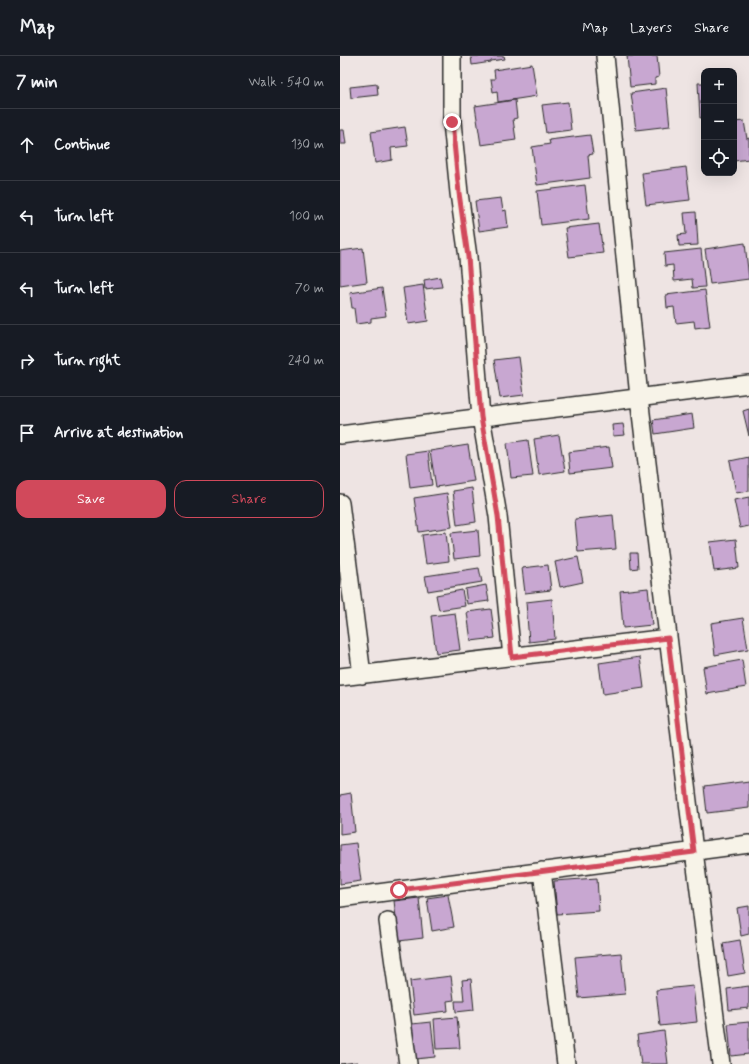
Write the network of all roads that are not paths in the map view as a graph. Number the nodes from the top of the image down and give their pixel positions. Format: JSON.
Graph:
{"nodes":[{"id":1,"x":452,"y":56,"type":"edge"},
{"id":2,"x":605,"y":56,"type":"edge"},
{"id":3,"x":749,"y":384,"type":"edge"},
{"id":4,"x":639,"y":398,"type":"junction"},
{"id":5,"x":481,"y":417,"type":"junction"},
{"id":6,"x":340,"y":435,"type":"edge"},
{"id":7,"x":340,"y":503,"type":"edge"},
{"id":8,"x":668,"y":638,"type":"junction"},
{"id":9,"x":512,"y":657,"type":"junction"},
{"id":10,"x":362,"y":675,"type":"junction"},
{"id":11,"x":340,"y":677,"type":"edge"},
{"id":12,"x":749,"y":844,"type":"edge"},
{"id":13,"x":694,"y":852,"type":"junction"},
{"id":14,"x":542,"y":871,"type":"junction"},
{"id":15,"x":340,"y":898,"type":"edge"},
{"id":16,"x":388,"y":920,"type":"dead end"},
{"id":17,"x":408,"y":1064,"type":"edge"},
{"id":18,"x":566,"y":1064,"type":"edge"},
{"id":19,"x":721,"y":1064,"type":"edge"}],
"edges":[{"from":1,"to":5,"type":"street"},
{"from":2,"to":4,"type":"street"},
{"from":3,"to":4,"type":"street"},
{"from":4,"to":5,"type":"street"},
{"from":4,"to":8,"type":"street"},
{"from":5,"to":6,"type":"street"},
{"from":5,"to":9,"type":"street"},
{"from":7,"to":10,"type":"street"},
{"from":8,"to":9,"type":"street"},
{"from":8,"to":13,"type":"street"},
{"from":9,"to":10,"type":"street"},
{"from":10,"to":11,"type":"street"},
{"from":12,"to":13,"type":"street"},
{"from":13,"to":14,"type":"street"},
{"from":13,"to":19,"type":"street"},
{"from":14,"to":15,"type":"street"},
{"from":14,"to":18,"type":"street"},
{"from":16,"to":17,"type":"street"}]}
